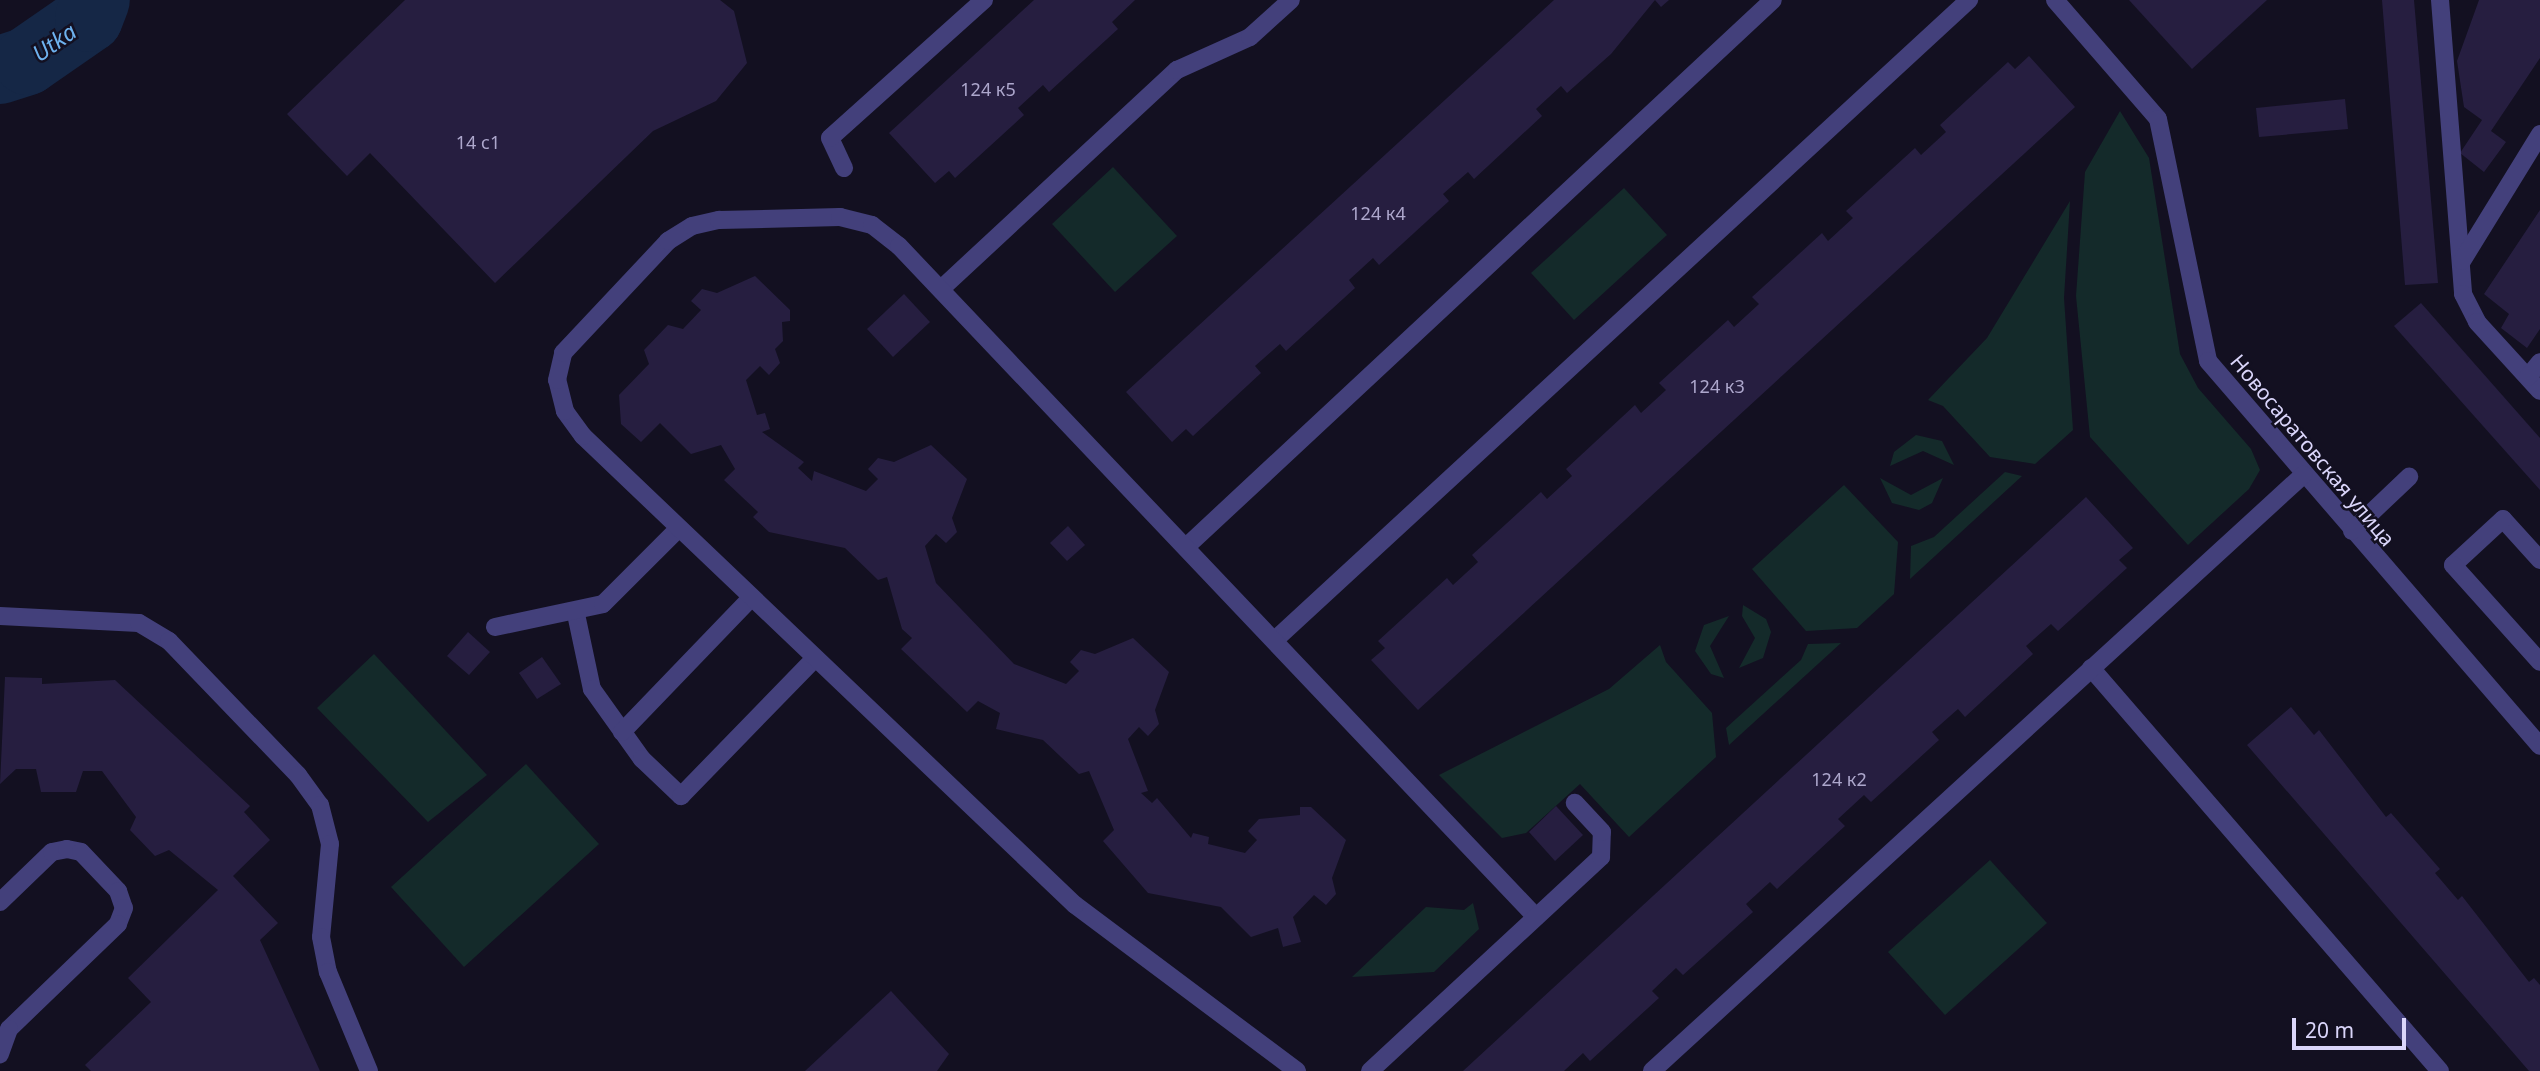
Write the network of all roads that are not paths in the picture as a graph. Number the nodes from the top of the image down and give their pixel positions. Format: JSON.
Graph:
{"nodes":[{"id":1,"x":984,"y":0,"type":"edge"},
{"id":2,"x":1291,"y":0,"type":"edge"},
{"id":3,"x":1773,"y":0,"type":"edge"},
{"id":4,"x":1969,"y":0,"type":"edge"},
{"id":5,"x":2055,"y":0,"type":"edge"},
{"id":6,"x":2440,"y":0,"type":"edge"},
{"id":7,"x":2540,"y":134,"type":"edge"},
{"id":8,"x":844,"y":168,"type":"dead end"},
{"id":9,"x":2462,"y":261,"type":"junction"},
{"id":10,"x":941,"y":289,"type":"junction"},
{"id":11,"x":2540,"y":362,"type":"edge"},
{"id":12,"x":2528,"y":377,"type":"junction"},
{"id":13,"x":2540,"y":391,"type":"edge"},
{"id":14,"x":2303,"y":475,"type":"junction"},
{"id":15,"x":2409,"y":477,"type":"dead end"},
{"id":16,"x":679,"y":528,"type":"junction"},
{"id":17,"x":2352,"y":531,"type":"junction"},
{"id":18,"x":1186,"y":547,"type":"junction"},
{"id":19,"x":2540,"y":560,"type":"edge"},
{"id":20,"x":752,"y":597,"type":"junction"},
{"id":21,"x":576,"y":614,"type":"junction"},
{"id":22,"x":0,"y":616,"type":"edge"},
{"id":23,"x":495,"y":627,"type":"dead end"},
{"id":24,"x":1276,"y":639,"type":"junction"},
{"id":25,"x":815,"y":658,"type":"junction"},
{"id":26,"x":2540,"y":662,"type":"edge"},
{"id":27,"x":2091,"y":668,"type":"junction"},
{"id":28,"x":622,"y":732,"type":"junction"},
{"id":29,"x":2540,"y":746,"type":"edge"},
{"id":30,"x":1574,"y":803,"type":"dead end"},
{"id":31,"x":0,"y":902,"type":"edge"},
{"id":32,"x":1536,"y":916,"type":"junction"},
{"id":33,"x":0,"y":1055,"type":"edge"},
{"id":34,"x":5,"y":1071,"type":"edge"},
{"id":35,"x":369,"y":1071,"type":"edge"},
{"id":36,"x":1297,"y":1071,"type":"edge"},
{"id":37,"x":1370,"y":1071,"type":"edge"},
{"id":38,"x":1652,"y":1071,"type":"edge"},
{"id":39,"x":2440,"y":1071,"type":"edge"}],
"edges":[{"from":1,"to":8,"type":"street"},
{"from":2,"to":10,"type":"street"},
{"from":3,"to":18,"type":"street"},
{"from":4,"to":24,"type":"street"},
{"from":5,"to":14,"type":"street","name":"Новосаратовская улица"},
{"from":6,"to":9,"type":"street"},
{"from":7,"to":9,"type":"street"},
{"from":9,"to":12,"type":"street"},
{"from":10,"to":16,"type":"street"},
{"from":10,"to":18,"type":"street"},
{"from":11,"to":12,"type":"street"},
{"from":12,"to":13,"type":"street"},
{"from":14,"to":17,"type":"street","name":"Новосаратовская улица"},
{"from":14,"to":27,"type":"street"},
{"from":15,"to":17,"type":"street"},
{"from":16,"to":20,"type":"street"},
{"from":16,"to":21,"type":"street"},
{"from":17,"to":29,"type":"street","name":"Новосаратовская улица"},
{"from":18,"to":24,"type":"street"},
{"from":19,"to":26,"type":"street"},
{"from":20,"to":25,"type":"street"},
{"from":20,"to":28,"type":"street"},
{"from":21,"to":23,"type":"street"},
{"from":21,"to":28,"type":"street"},
{"from":22,"to":35,"type":"street"},
{"from":24,"to":32,"type":"street"},
{"from":25,"to":28,"type":"street"},
{"from":25,"to":36,"type":"street"},
{"from":27,"to":38,"type":"street"},
{"from":27,"to":39,"type":"street"},
{"from":30,"to":32,"type":"street"},
{"from":31,"to":33,"type":"street"},
{"from":32,"to":37,"type":"street"},
{"from":33,"to":34,"type":"street"}]}
